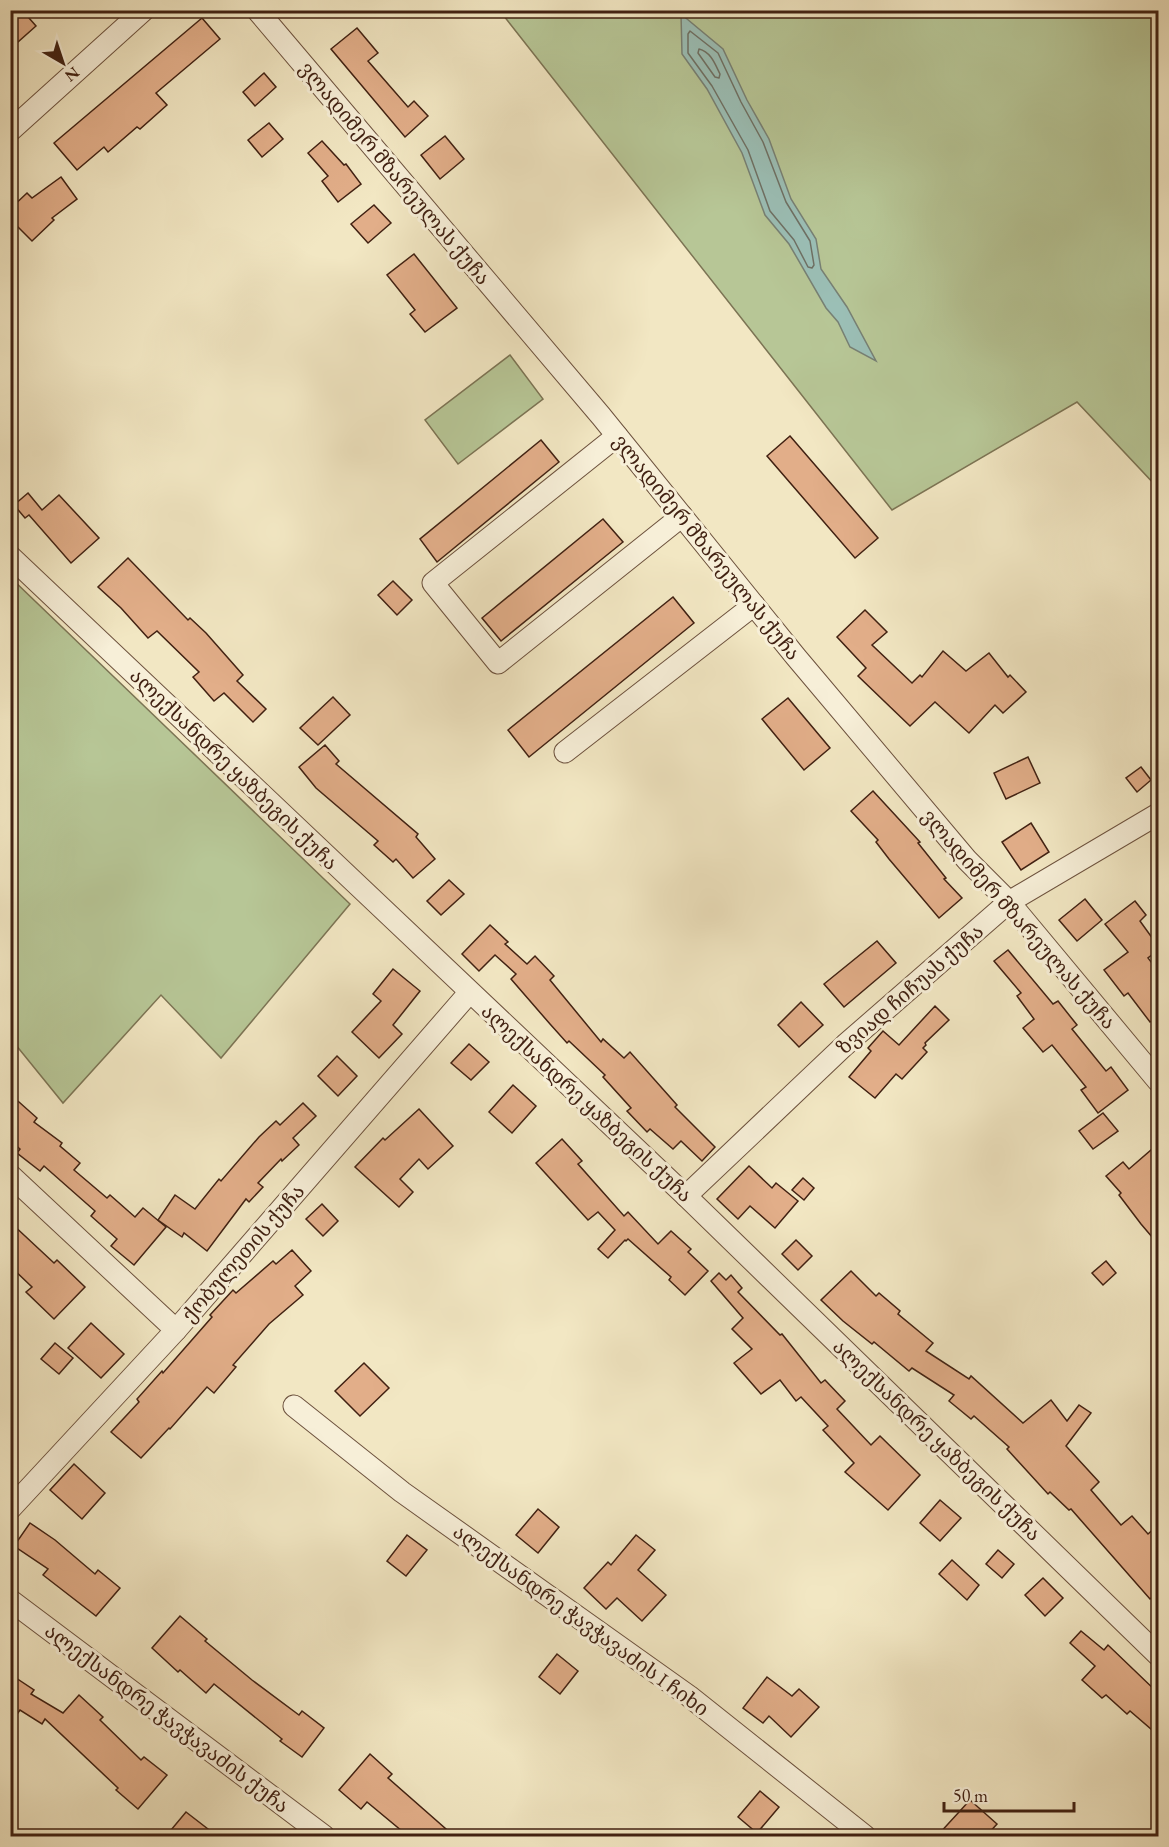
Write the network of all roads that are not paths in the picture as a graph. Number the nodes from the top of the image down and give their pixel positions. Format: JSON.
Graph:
{"nodes":[{"id":1,"x":144,"y":10,"type":"edge"},
{"id":2,"x":257,"y":10,"type":"edge"},
{"id":3,"x":10,"y":131,"type":"edge"},
{"id":4,"x":617,"y":436,"type":"junction"},
{"id":5,"x":682,"y":516,"type":"junction"},
{"id":6,"x":10,"y":556,"type":"edge"},
{"id":7,"x":754,"y":605,"type":"junction"},
{"id":8,"x":565,"y":752,"type":"dead end"},
{"id":9,"x":1158,"y":814,"type":"edge"},
{"id":10,"x":1009,"y":902,"type":"junction"},
{"id":11,"x":469,"y":993,"type":"junction"},
{"id":12,"x":1158,"y":1080,"type":"edge"},
{"id":13,"x":10,"y":1175,"type":"edge"},
{"id":14,"x":686,"y":1197,"type":"junction"},
{"id":15,"x":176,"y":1330,"type":"junction"},
{"id":16,"x":294,"y":1406,"type":"dead end"},
{"id":17,"x":10,"y":1509,"type":"edge"},
{"id":18,"x":10,"y":1600,"type":"edge"},
{"id":19,"x":1158,"y":1655,"type":"edge"},
{"id":20,"x":324,"y":1836,"type":"edge"},
{"id":21,"x":865,"y":1836,"type":"edge"}],
"edges":[{"from":1,"to":3,"type":"street"},
{"from":2,"to":4,"type":"street","name":"ვლადიმერ მზარეულას ქუჩა"},
{"from":4,"to":5,"type":"street","name":"ვლადიმერ მზარეულას ქუჩა"},
{"from":4,"to":5,"type":"street"},
{"from":5,"to":7,"type":"street","name":"ვლადიმერ მზარეულას ქუჩა"},
{"from":6,"to":11,"type":"street","name":"ალექსანდრე ყაზბეგის ქუჩა"},
{"from":7,"to":8,"type":"street"},
{"from":7,"to":10,"type":"street","name":"ვლადიმერ მზარეულას ქუჩა"},
{"from":9,"to":10,"type":"street","name":"ზვიად ჩიჩუას ქუჩა"},
{"from":10,"to":12,"type":"street","name":"ვლადიმერ მზარეულას ქუჩა"},
{"from":10,"to":14,"type":"street","name":"ზვიად ჩიჩუას ქუჩა"},
{"from":11,"to":14,"type":"street","name":"ალექსანდრე ყაზბეგის ქუჩა"},
{"from":11,"to":15,"type":"street","name":"ქობულეთის ქუჩა"},
{"from":13,"to":15,"type":"street"},
{"from":14,"to":19,"type":"street","name":"ალექსანდრე ყაზბეგის ქუჩა"},
{"from":15,"to":17,"type":"street","name":"ქობულეთის ქუჩა"},
{"from":16,"to":21,"type":"street","name":"ალექსანდრე ჭავჭავაძის I ჩიხი"},
{"from":18,"to":20,"type":"street","name":"ალექსანდრე ჭავჭავაძის ქუჩა"}]}
